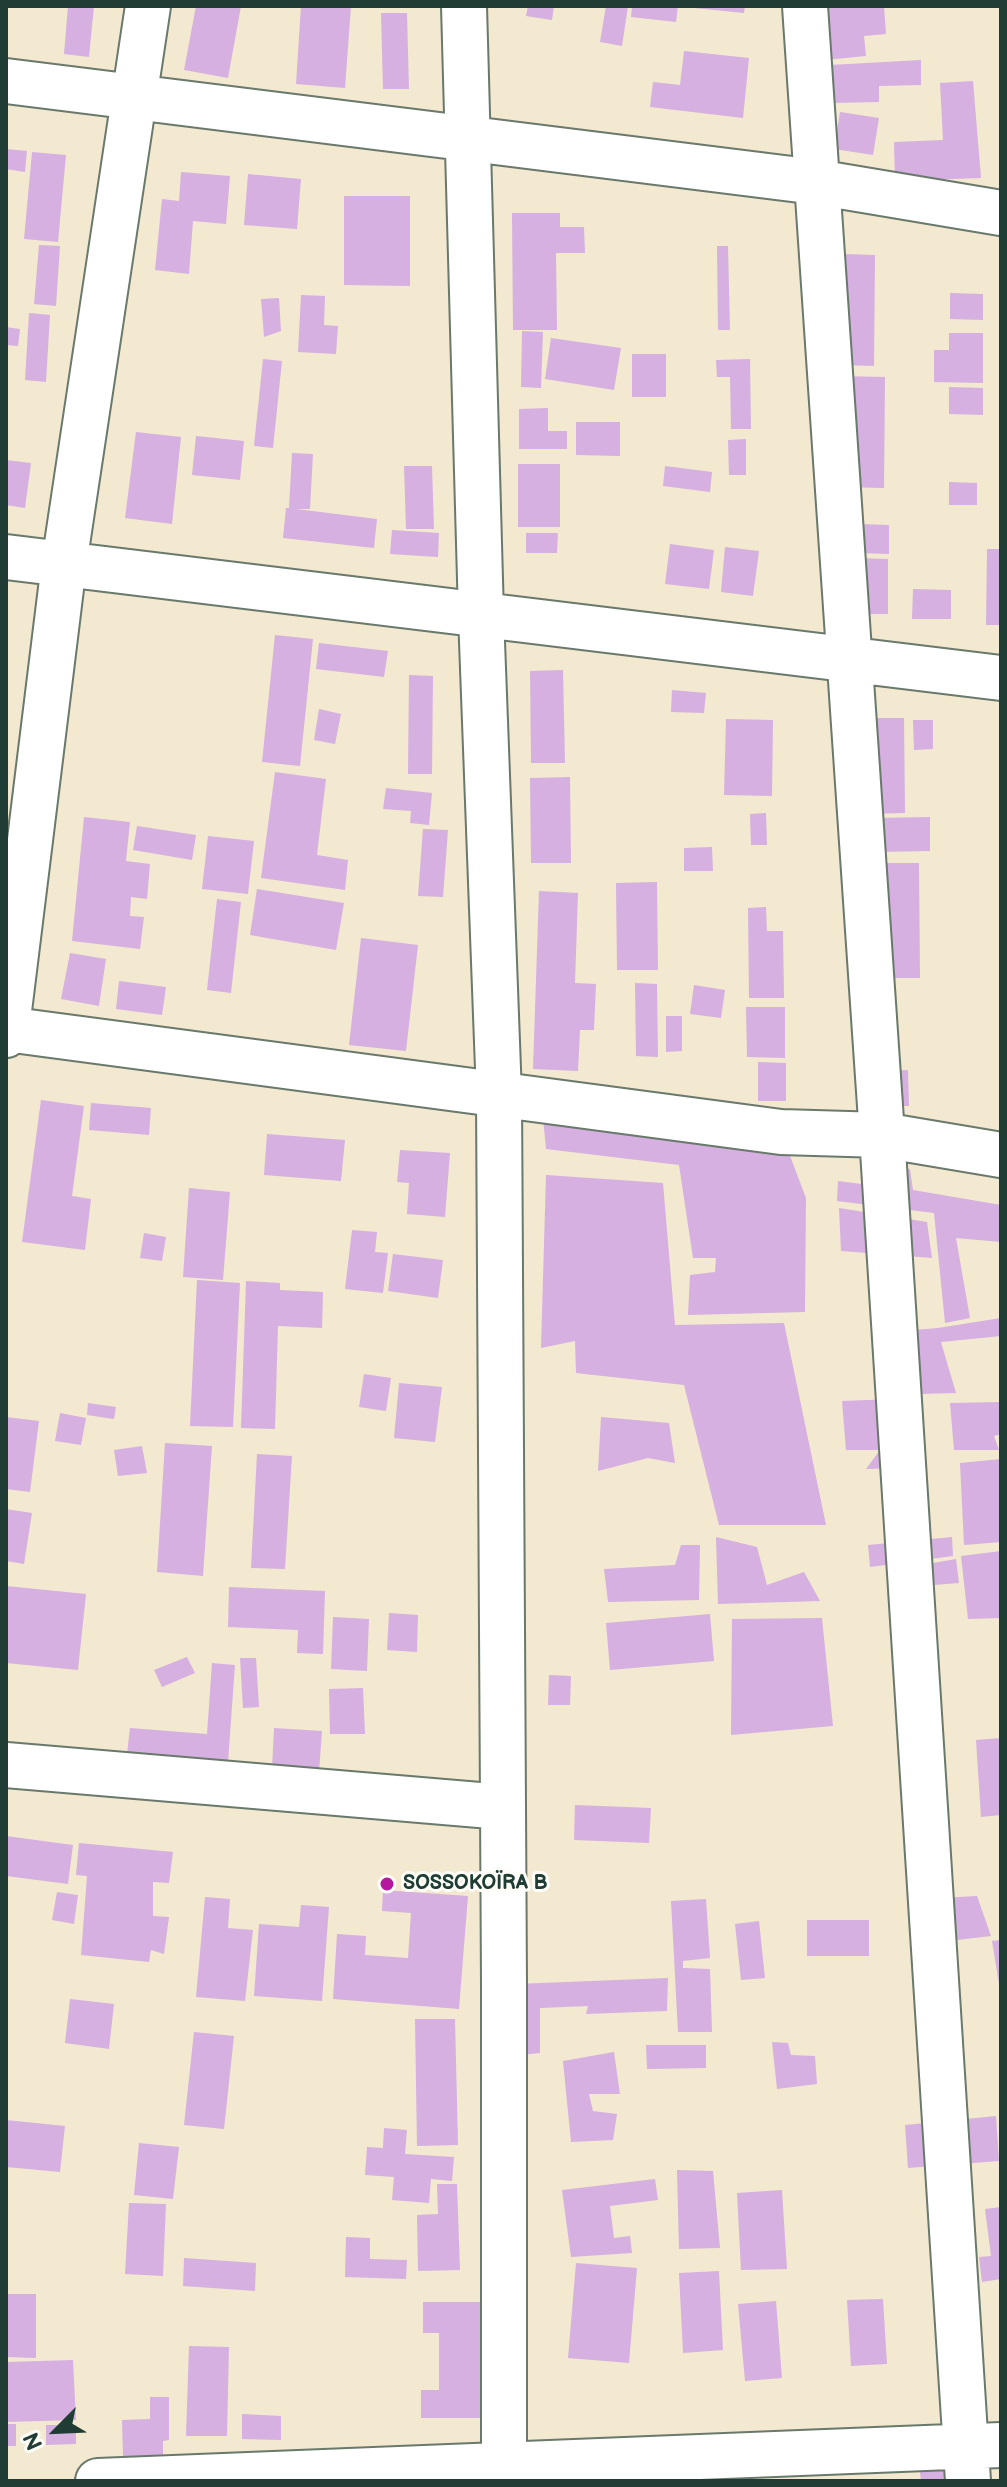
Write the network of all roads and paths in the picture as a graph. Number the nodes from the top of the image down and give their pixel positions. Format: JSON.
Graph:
{"nodes":[{"id":1,"x":148,"y":6,"type":"edge"},
{"id":2,"x":464,"y":6,"type":"edge"},
{"id":3,"x":805,"y":6,"type":"edge"},
{"id":4,"x":6,"y":81,"type":"edge"},
{"id":5,"x":135,"y":97,"type":"junction"},
{"id":6,"x":467,"y":140,"type":"junction"},
{"id":7,"x":816,"y":182,"type":"junction"},
{"id":8,"x":1001,"y":213,"type":"edge"},
{"id":9,"x":6,"y":557,"type":"edge"},
{"id":10,"x":64,"y":564,"type":"junction"},
{"id":11,"x":481,"y":615,"type":"junction"},
{"id":12,"x":848,"y":661,"type":"junction"},
{"id":13,"x":1001,"y":678,"type":"edge"},
{"id":14,"x":6,"y":1029,"type":"edge"},
{"id":15,"x":6,"y":1035,"type":"edge"},
{"id":16,"x":499,"y":1095,"type":"junction"},
{"id":17,"x":882,"y":1135,"type":"junction"},
{"id":18,"x":1001,"y":1155,"type":"edge"},
{"id":19,"x":6,"y":1765,"type":"edge"},
{"id":20,"x":503,"y":1807,"type":"junction"},
{"id":21,"x":978,"y":2458,"type":"edge"},
{"id":22,"x":503,"y":2473,"type":"edge"},
{"id":23,"x":98,"y":2481,"type":"edge"}],
"edges":[{"from":1,"to":5,"type":"street"},
{"from":2,"to":6,"type":"street"},
{"from":3,"to":7,"type":"street"},
{"from":4,"to":5,"type":"street"},
{"from":5,"to":6,"type":"street"},
{"from":5,"to":10,"type":"street"},
{"from":6,"to":7,"type":"street"},
{"from":6,"to":11,"type":"street"},
{"from":7,"to":8,"type":"street"},
{"from":7,"to":12,"type":"street"},
{"from":9,"to":10,"type":"street"},
{"from":10,"to":11,"type":"street"},
{"from":10,"to":14,"type":"street"},
{"from":11,"to":12,"type":"street"},
{"from":11,"to":16,"type":"street"},
{"from":12,"to":13,"type":"street"},
{"from":12,"to":17,"type":"street"},
{"from":14,"to":15,"type":"street"},
{"from":14,"to":16,"type":"street"},
{"from":16,"to":17,"type":"street"},
{"from":16,"to":20,"type":"street"},
{"from":17,"to":18,"type":"street"},
{"from":17,"to":21,"type":"street"},
{"from":19,"to":20,"type":"street"},
{"from":20,"to":22,"type":"street"},
{"from":21,"to":22,"type":"street"},
{"from":22,"to":23,"type":"street"}]}
